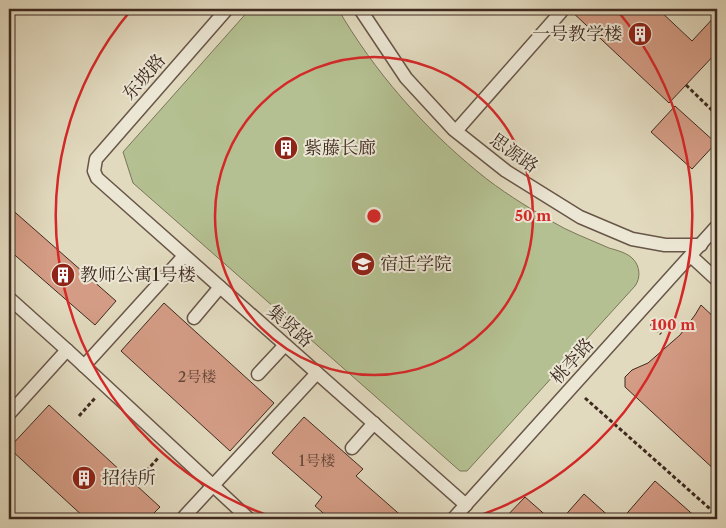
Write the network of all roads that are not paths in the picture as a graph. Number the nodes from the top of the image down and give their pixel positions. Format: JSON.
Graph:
{"nodes":[{"id":1,"x":227,"y":9,"type":"edge"},
{"id":2,"x":360,"y":9,"type":"edge"},
{"id":3,"x":561,"y":12,"type":"dead end"},
{"id":4,"x":456,"y":131,"type":"junction"},
{"id":5,"x":94,"y":171,"type":"joint"},
{"id":6,"x":717,"y":226,"type":"edge"},
{"id":7,"x":701,"y":245,"type":"junction"},
{"id":8,"x":184,"y":256,"type":"junction"},
{"id":9,"x":691,"y":256,"type":"junction"},
{"id":10,"x":717,"y":280,"type":"edge"},
{"id":11,"x":220,"y":287,"type":"junction"},
{"id":12,"x":9,"y":298,"type":"edge"},
{"id":13,"x":194,"y":318,"type":"dead end"},
{"id":14,"x":285,"y":345,"type":"junction"},
{"id":15,"x":67,"y":350,"type":"junction"},
{"id":16,"x":84,"y":366,"type":"junction"},
{"id":17,"x":317,"y":373,"type":"junction"},
{"id":18,"x":258,"y":374,"type":"dead end"},
{"id":19,"x":9,"y":414,"type":"edge"},
{"id":20,"x":374,"y":423,"type":"junction"},
{"id":21,"x":352,"y":448,"type":"dead end"},
{"id":22,"x":213,"y":486,"type":"junction"},
{"id":23,"x":466,"y":505,"type":"junction"},
{"id":24,"x":182,"y":519,"type":"edge"},
{"id":25,"x":249,"y":519,"type":"edge"},
{"id":26,"x":453,"y":519,"type":"edge"}],
"edges":[{"from":1,"to":5,"type":"lane","name":"东坡路"},
{"from":2,"to":4,"type":"lane","name":"思源路"},
{"from":3,"to":4,"type":"lane"},
{"from":4,"to":7,"type":"lane","name":"思源路"},
{"from":5,"to":8,"type":"lane","name":"集贤路"},
{"from":6,"to":7,"type":"lane","name":"桃李路"},
{"from":7,"to":9,"type":"lane","name":"桃李路"},
{"from":8,"to":11,"type":"lane","name":"集贤路"},
{"from":8,"to":16,"type":"lane"},
{"from":9,"to":10,"type":"lane"},
{"from":9,"to":23,"type":"lane","name":"桃李路"},
{"from":11,"to":13,"type":"lane"},
{"from":11,"to":14,"type":"lane","name":"集贤路"},
{"from":12,"to":15,"type":"lane"},
{"from":14,"to":17,"type":"lane","name":"集贤路"},
{"from":14,"to":18,"type":"lane"},
{"from":15,"to":16,"type":"lane"},
{"from":15,"to":19,"type":"lane"},
{"from":16,"to":22,"type":"lane"},
{"from":17,"to":20,"type":"lane","name":"集贤路"},
{"from":17,"to":22,"type":"lane"},
{"from":20,"to":21,"type":"lane"},
{"from":20,"to":23,"type":"lane","name":"集贤路"},
{"from":22,"to":24,"type":"lane"},
{"from":22,"to":25,"type":"lane"},
{"from":23,"to":26,"type":"lane","name":"桃李路"}]}
